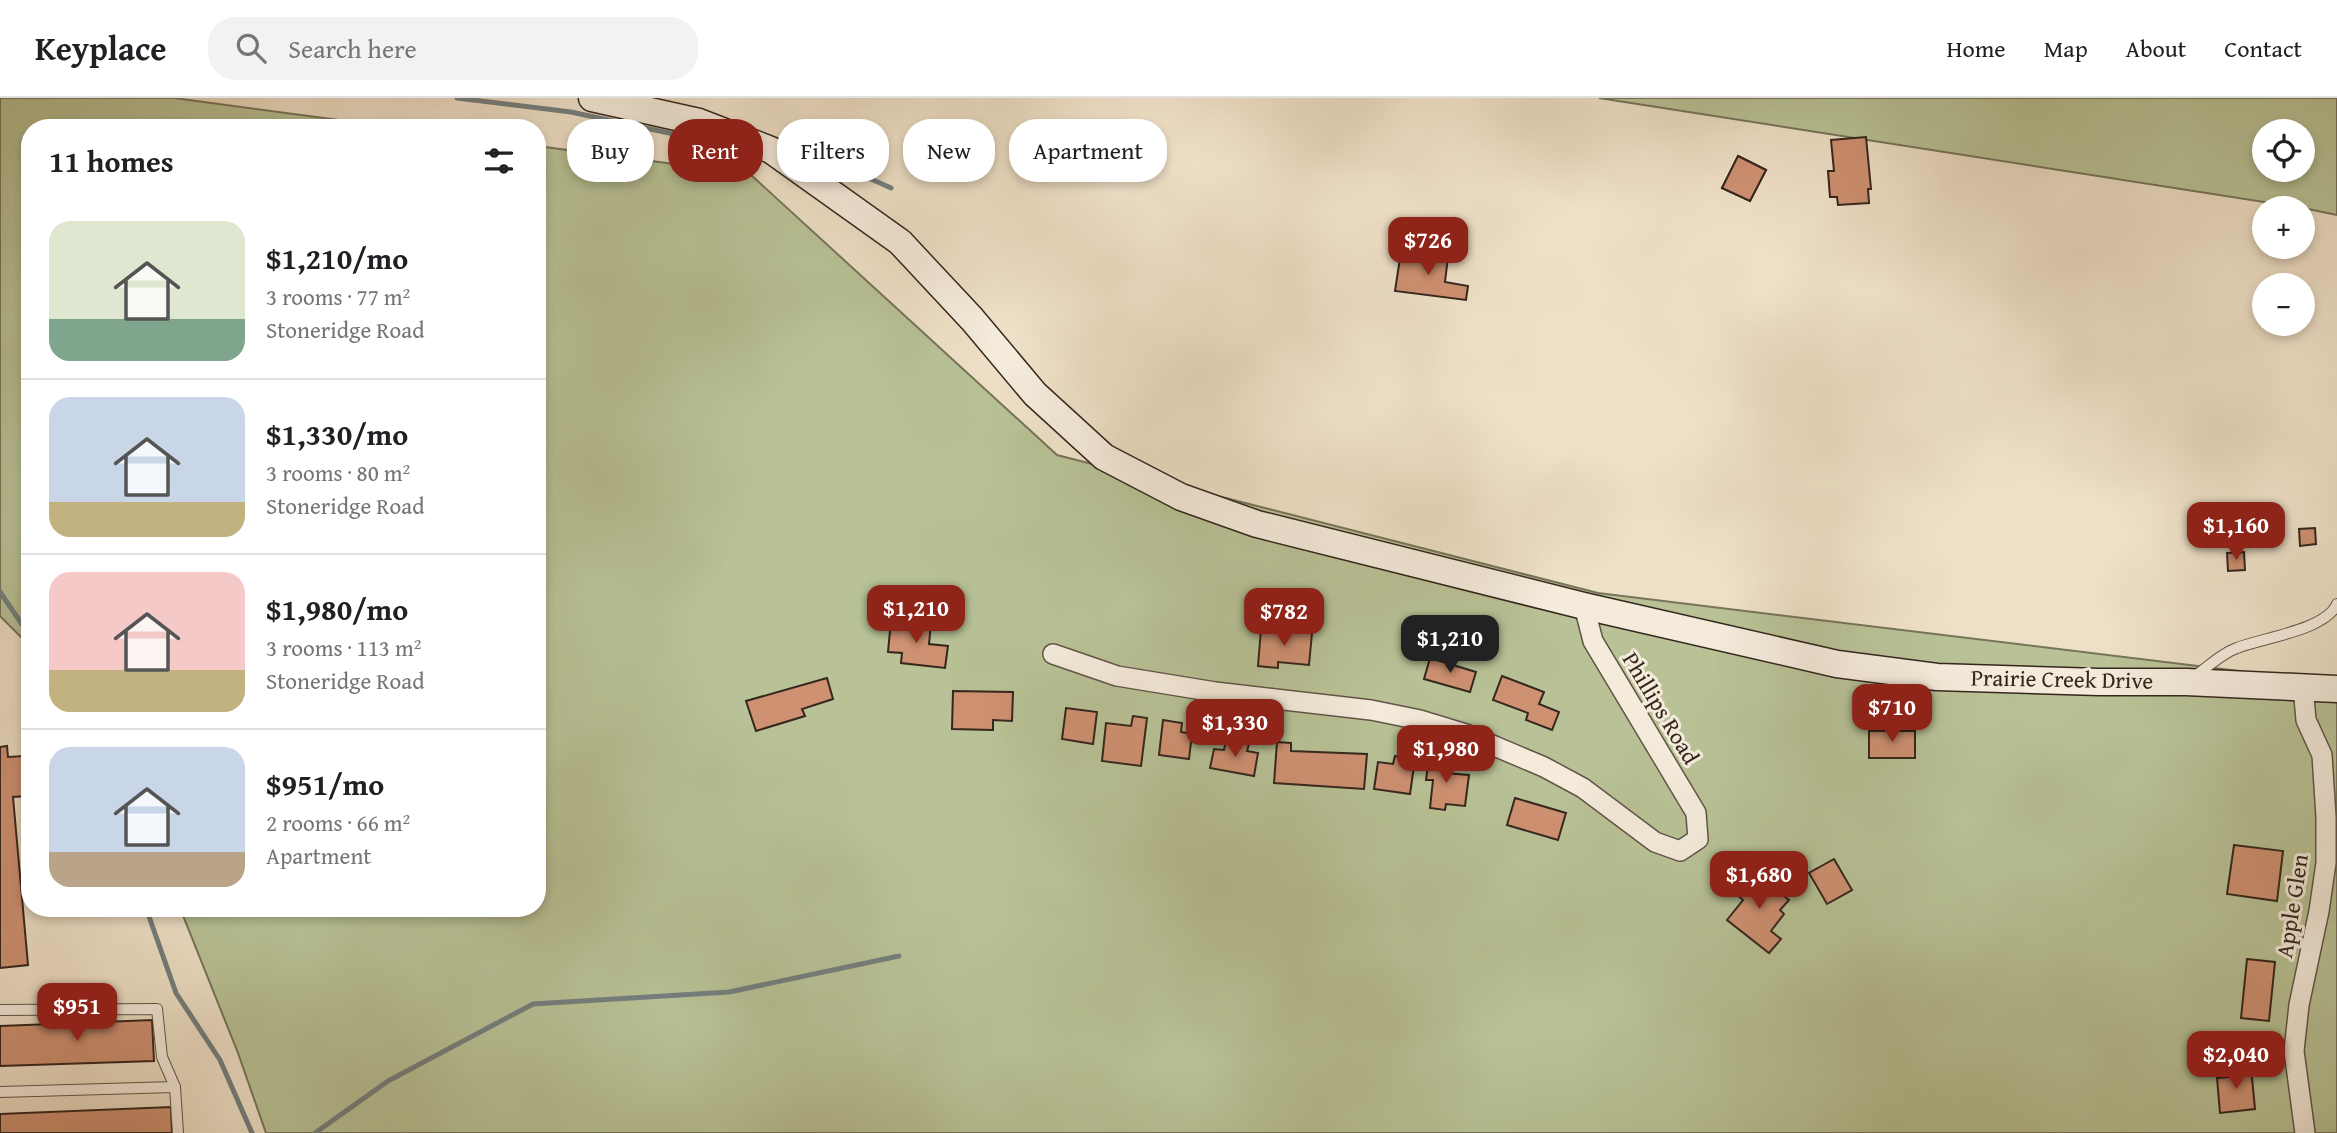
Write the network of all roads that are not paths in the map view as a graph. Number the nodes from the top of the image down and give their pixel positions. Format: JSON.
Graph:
{"nodes":[{"id":1,"x":592,"y":98,"type":"edge"},
{"id":2,"x":2337,"y":604,"type":"edge"},
{"id":3,"x":1584,"y":606,"type":"junction"},
{"id":4,"x":1054,"y":654,"type":"dead end"},
{"id":5,"x":2186,"y":682,"type":"junction"},
{"id":6,"x":2303,"y":687,"type":"junction"},
{"id":7,"x":2337,"y":689,"type":"edge"},
{"id":8,"x":0,"y":1010,"type":"edge"},
{"id":9,"x":175,"y":1087,"type":"junction"},
{"id":10,"x":0,"y":1092,"type":"edge"},
{"id":11,"x":178,"y":1133,"type":"edge"},
{"id":12,"x":2305,"y":1133,"type":"edge"}],
"edges":[{"from":1,"to":3,"type":"main road","name":"Prairie Creek Drive"},
{"from":2,"to":5,"type":"lane"},
{"from":3,"to":4,"type":"street","name":"Phillips Road"},
{"from":3,"to":5,"type":"main road","name":"Prairie Creek Drive"},
{"from":5,"to":6,"type":"main road","name":"Prairie Creek Drive"},
{"from":6,"to":7,"type":"main road","name":"Prairie Creek Drive"},
{"from":6,"to":12,"type":"street","name":"Apple Glen"},
{"from":8,"to":9,"type":"lane"},
{"from":9,"to":10,"type":"lane"},
{"from":9,"to":11,"type":"lane"}]}
